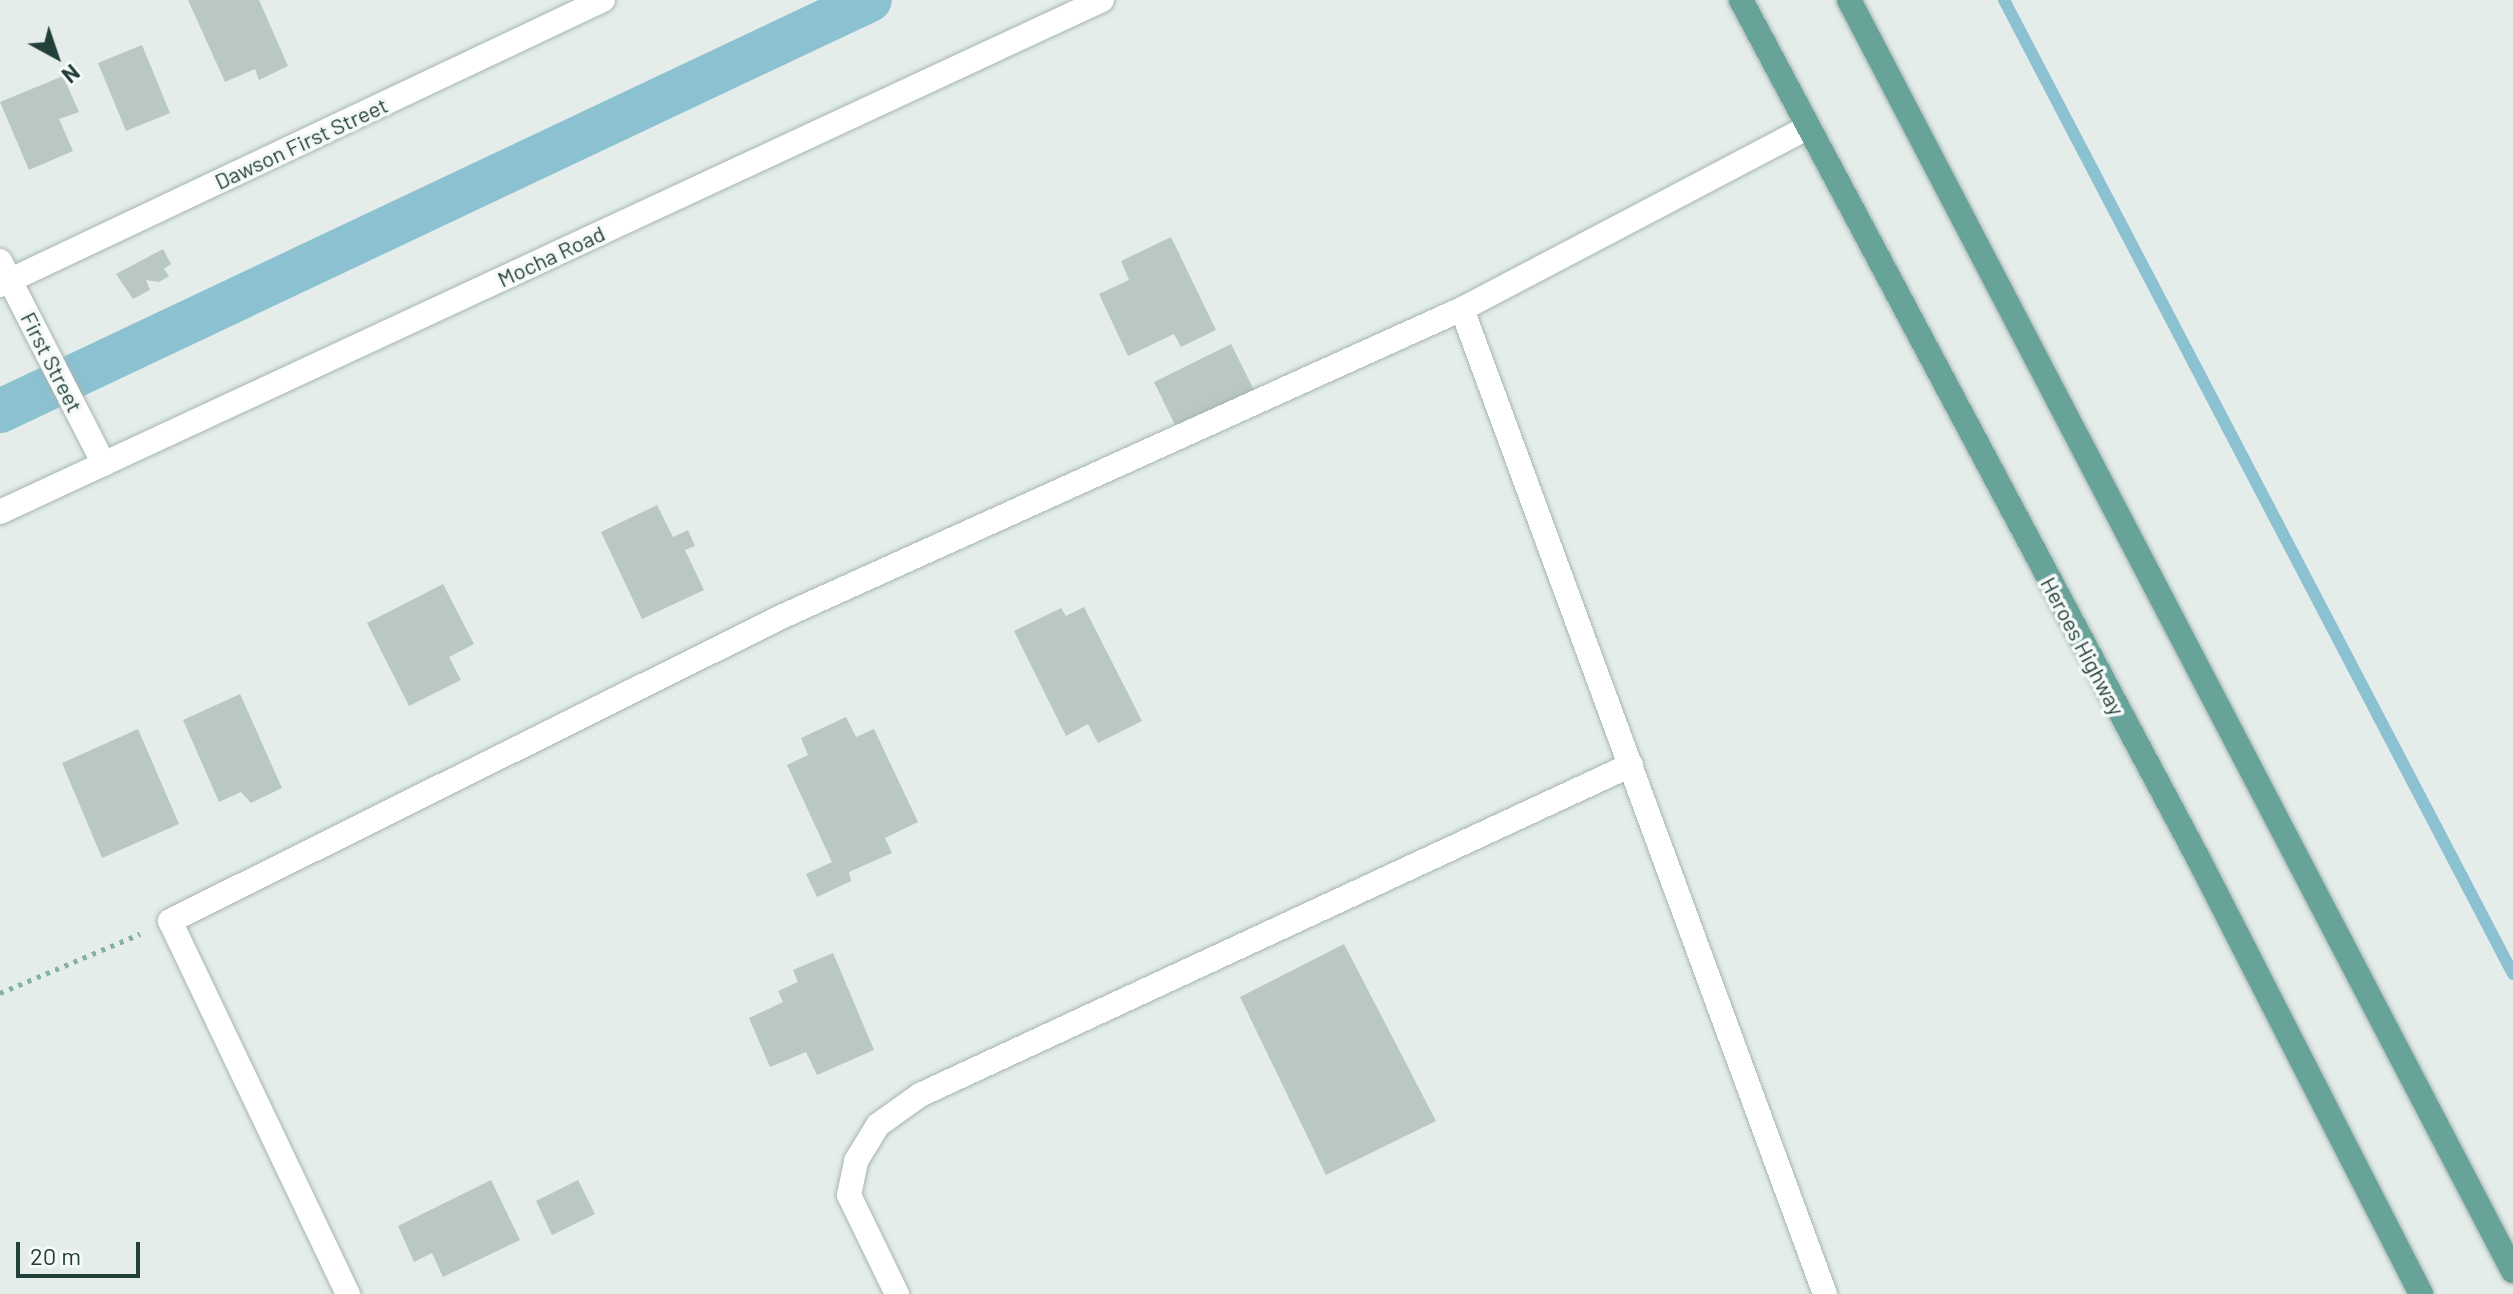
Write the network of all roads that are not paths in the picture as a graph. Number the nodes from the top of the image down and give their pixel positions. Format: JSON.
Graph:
{"nodes":[{"id":1,"x":603,"y":0,"type":"edge"},
{"id":2,"x":1102,"y":0,"type":"edge"},
{"id":3,"x":1741,"y":0,"type":"edge"},
{"id":4,"x":1849,"y":0,"type":"edge"},
{"id":5,"x":1808,"y":127,"type":"junction"},
{"id":6,"x":3,"y":276,"type":"edge"},
{"id":7,"x":1462,"y":309,"type":"junction"},
{"id":8,"x":104,"y":464,"type":"junction"},
{"id":9,"x":0,"y":512,"type":"edge"},
{"id":10,"x":1631,"y":765,"type":"junction"},
{"id":11,"x":2513,"y":1271,"type":"edge"},
{"id":12,"x":348,"y":1294,"type":"edge"},
{"id":13,"x":897,"y":1294,"type":"edge"},
{"id":14,"x":1825,"y":1294,"type":"edge"},
{"id":15,"x":2421,"y":1294,"type":"edge"}],
"edges":[{"from":1,"to":6,"type":"street","name":"Dawson First Street"},
{"from":2,"to":8,"type":"street","name":"Mocha Road"},
{"from":3,"to":5,"type":"main road","name":"Heroes Highway"},
{"from":4,"to":11,"type":"main road"},
{"from":5,"to":7,"type":"street"},
{"from":5,"to":15,"type":"main road","name":"Heroes Highway"},
{"from":6,"to":8,"type":"street","name":"First Street"},
{"from":7,"to":10,"type":"street"},
{"from":7,"to":12,"type":"street"},
{"from":8,"to":9,"type":"street","name":"Mocha Road"},
{"from":10,"to":13,"type":"street"},
{"from":10,"to":14,"type":"street"}]}
